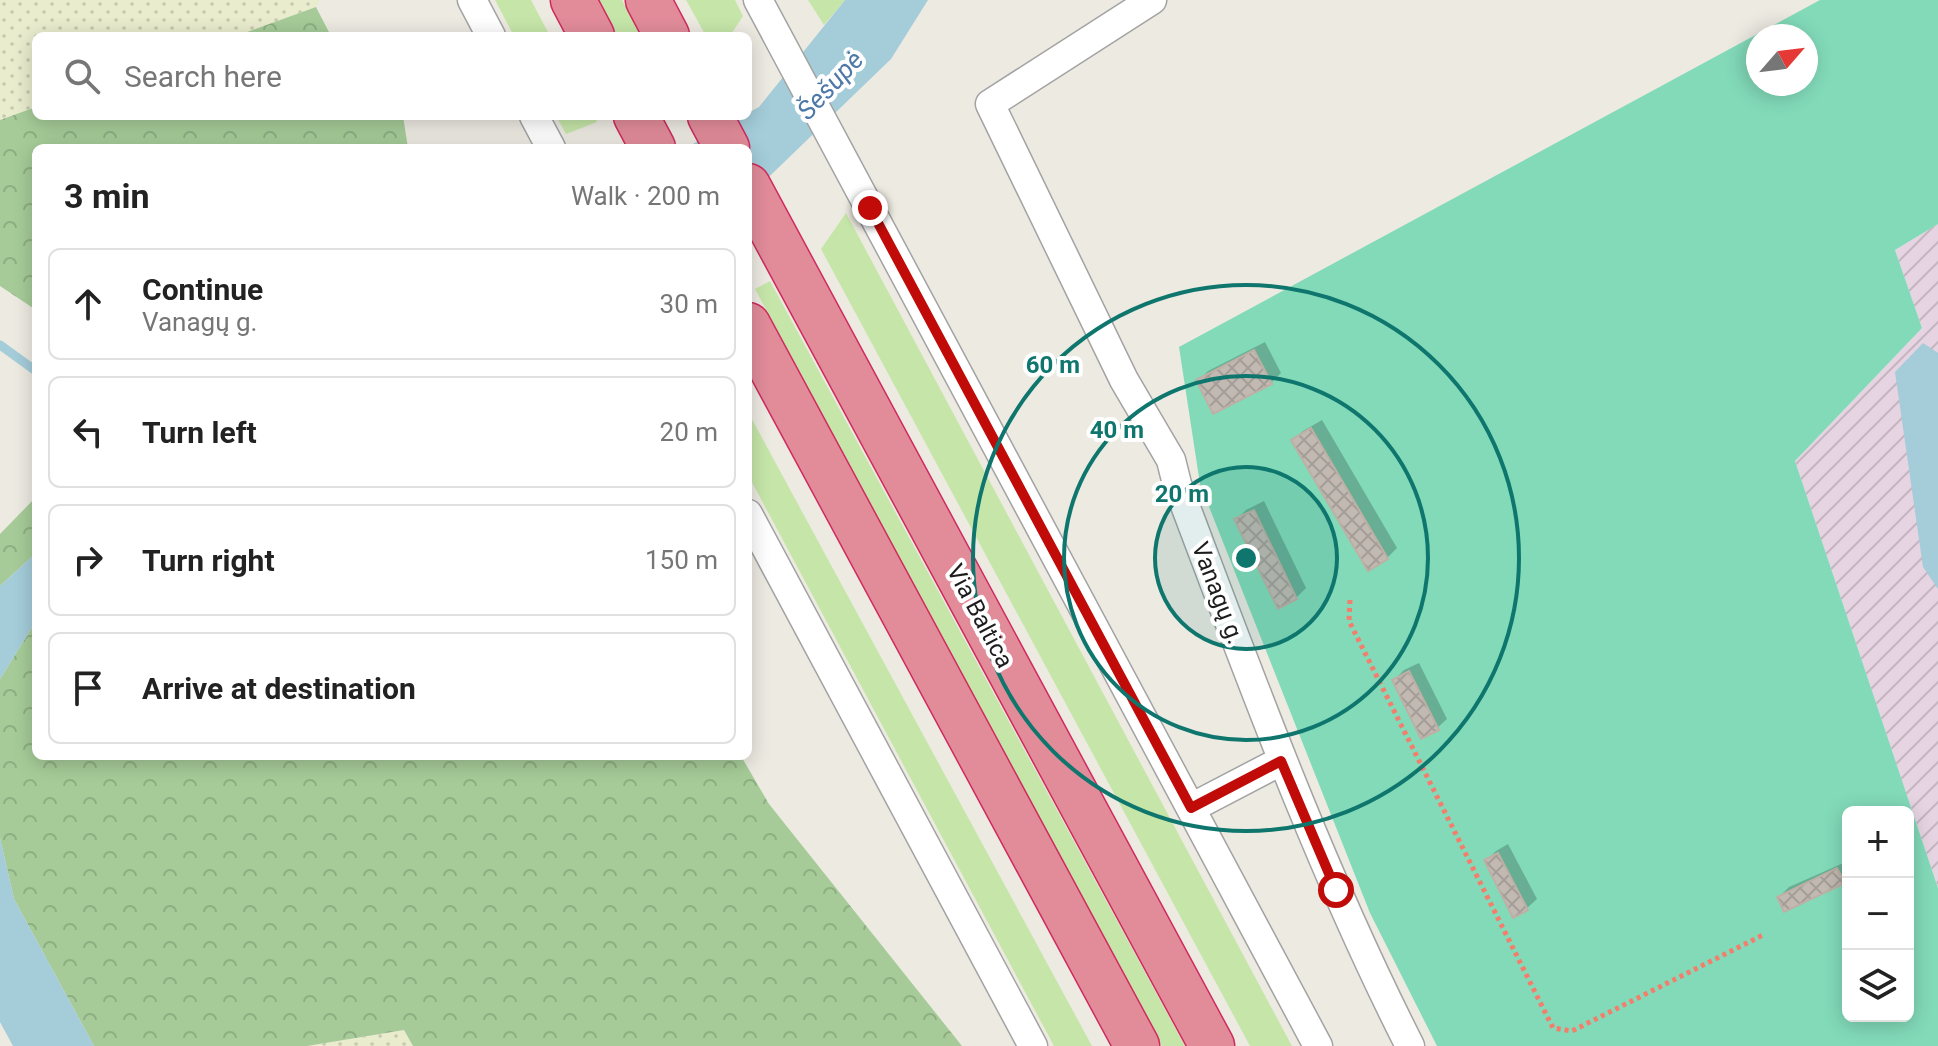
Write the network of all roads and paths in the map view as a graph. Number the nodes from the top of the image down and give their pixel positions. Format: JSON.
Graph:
{"nodes":[{"id":1,"x":472,"y":0,"type":"edge"},
{"id":2,"x":573,"y":0,"type":"edge"},
{"id":3,"x":648,"y":0,"type":"edge"},
{"id":4,"x":758,"y":0,"type":"edge"},
{"id":5,"x":1152,"y":0,"type":"edge"},
{"id":6,"x":489,"y":32,"type":"edge"},
{"id":7,"x":590,"y":32,"type":"edge"},
{"id":8,"x":665,"y":32,"type":"edge"},
{"id":9,"x":638,"y":120,"type":"edge"},
{"id":10,"x":712,"y":120,"type":"edge"},
{"id":11,"x":651,"y":144,"type":"edge"},
{"id":12,"x":725,"y":144,"type":"edge"},
{"id":13,"x":752,"y":193,"type":"edge"},
{"id":14,"x":752,"y":332,"type":"edge"},
{"id":15,"x":752,"y":521,"type":"edge"},
{"id":16,"x":1350,"y":600,"type":"dead end"},
{"id":17,"x":1281,"y":761,"type":"junction"},
{"id":18,"x":1191,"y":808,"type":"junction"},
{"id":19,"x":1763,"y":935,"type":"dead end"},
{"id":20,"x":1033,"y":1046,"type":"edge"},
{"id":21,"x":1137,"y":1046,"type":"edge"},
{"id":22,"x":1212,"y":1046,"type":"edge"},
{"id":23,"x":1318,"y":1046,"type":"edge"},
{"id":24,"x":1410,"y":1046,"type":"edge"}],
"edges":[{"from":1,"to":6,"type":"street"},
{"from":2,"to":7,"type":"highway"},
{"from":3,"to":8,"type":"highway"},
{"from":4,"to":18,"type":"street"},
{"from":5,"to":17,"type":"street","name":"Vanagų g."},
{"from":9,"to":11,"type":"highway"},
{"from":10,"to":12,"type":"highway"},
{"from":13,"to":22,"type":"highway","name":"Via Baltica"},
{"from":14,"to":21,"type":"highway"},
{"from":15,"to":20,"type":"street"},
{"from":16,"to":19,"type":"path"},
{"from":17,"to":18,"type":"street"},
{"from":17,"to":24,"type":"street","name":"Vanagų g."},
{"from":18,"to":23,"type":"street"}]}
